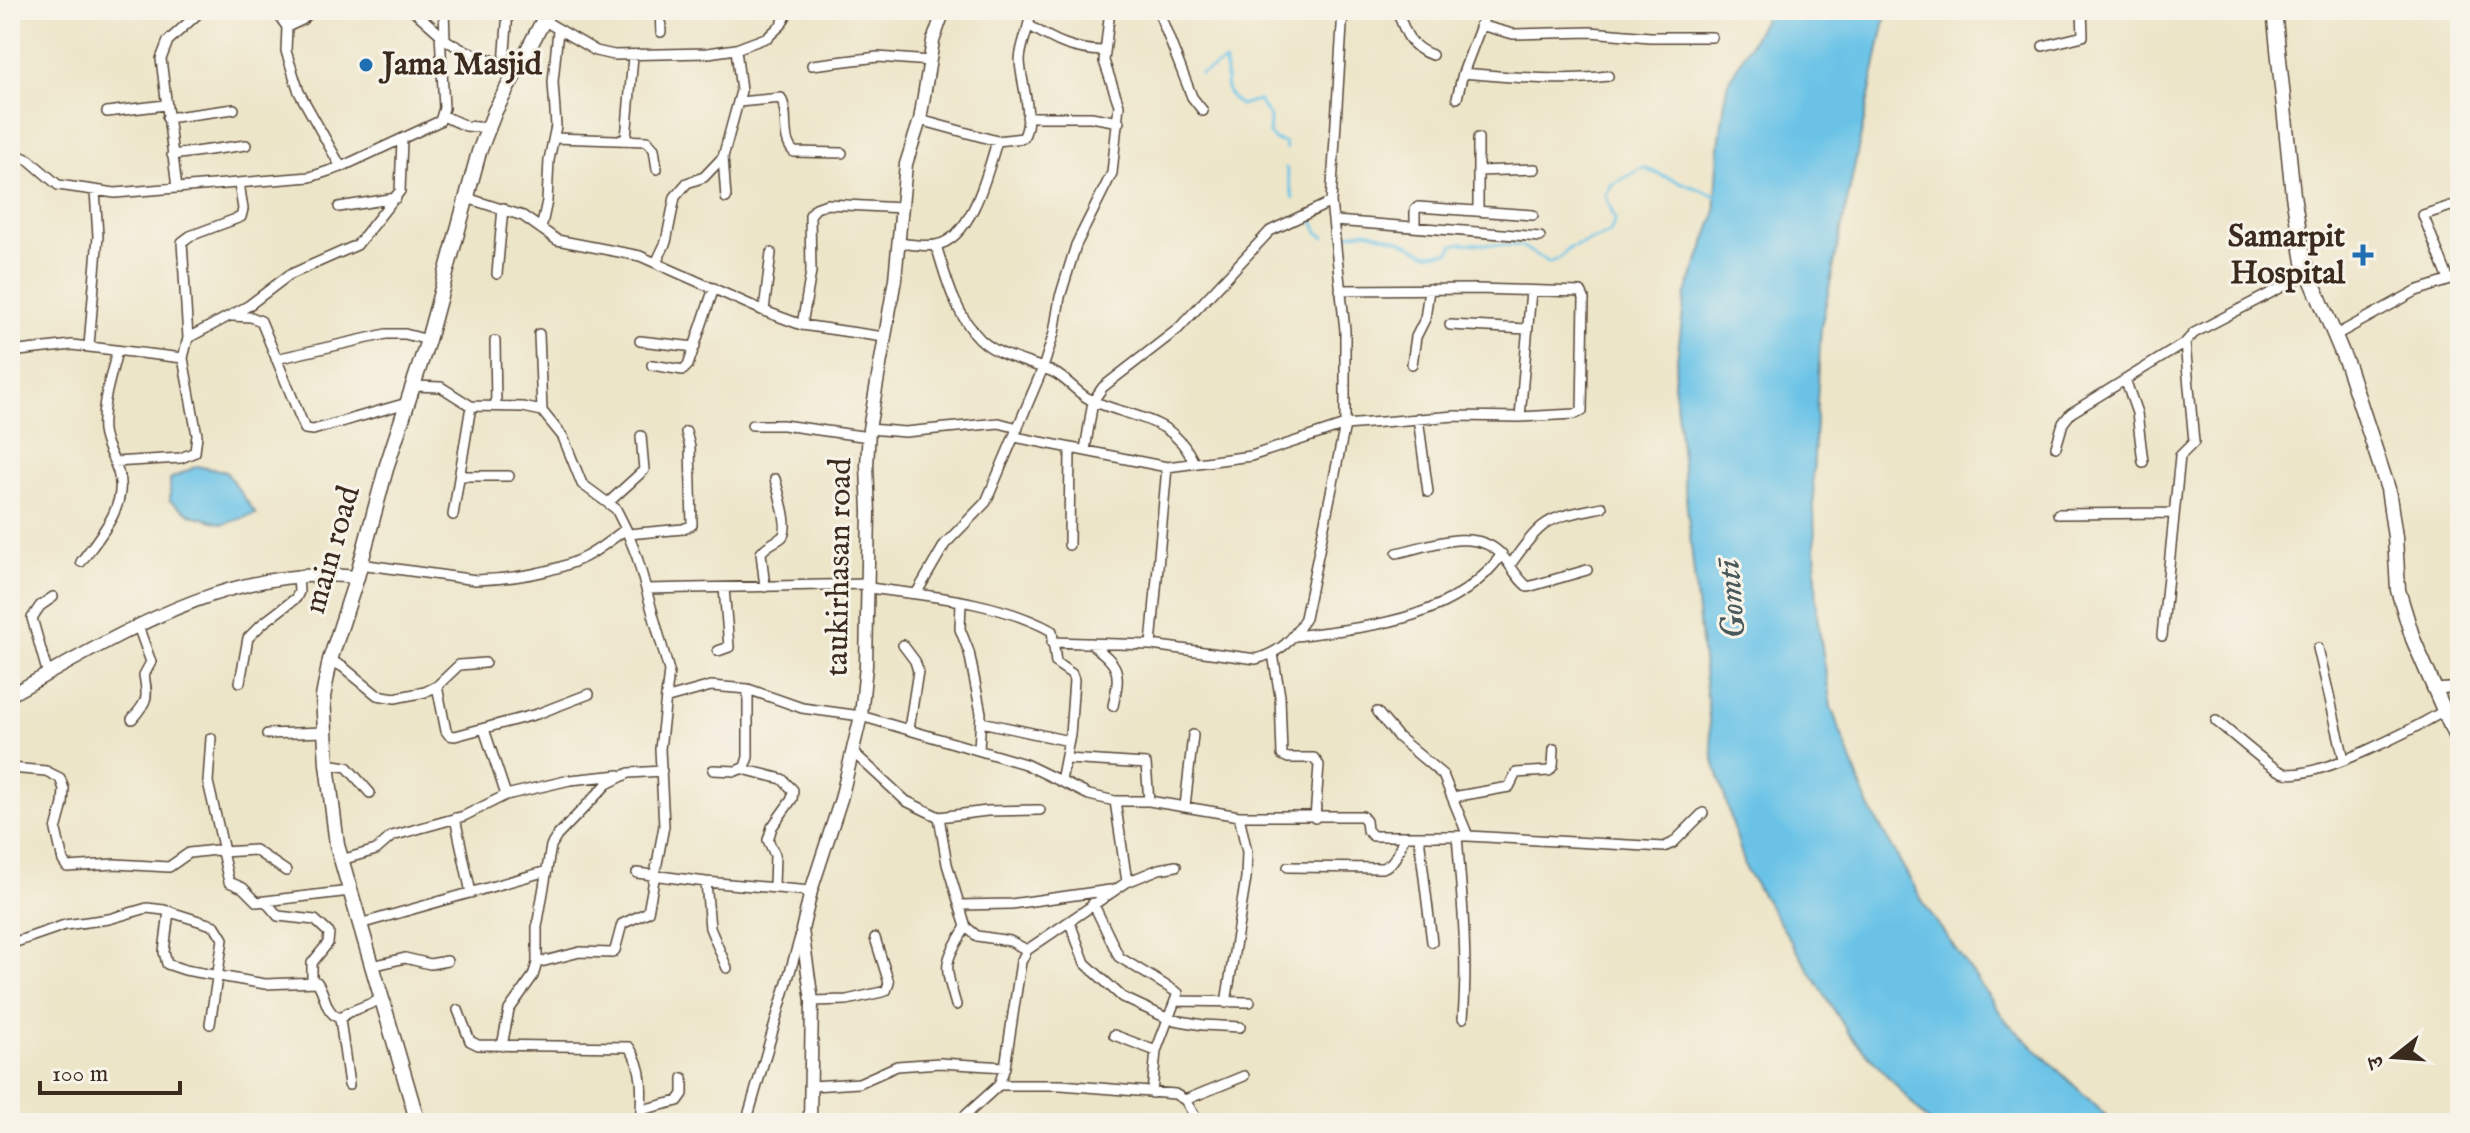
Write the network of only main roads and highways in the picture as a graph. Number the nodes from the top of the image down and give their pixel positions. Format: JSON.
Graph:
{"nodes":[{"id":1,"x":2270,"y":11,"type":"edge"},
{"id":2,"x":546,"y":15,"type":"edge"},
{"id":3,"x":2460,"y":747,"type":"edge"},
{"id":4,"x":418,"y":1123,"type":"edge"}],
"edges":[{"from":1,"to":3,"type":"main road"},
{"from":2,"to":4,"type":"main road","name":"main road"}]}
